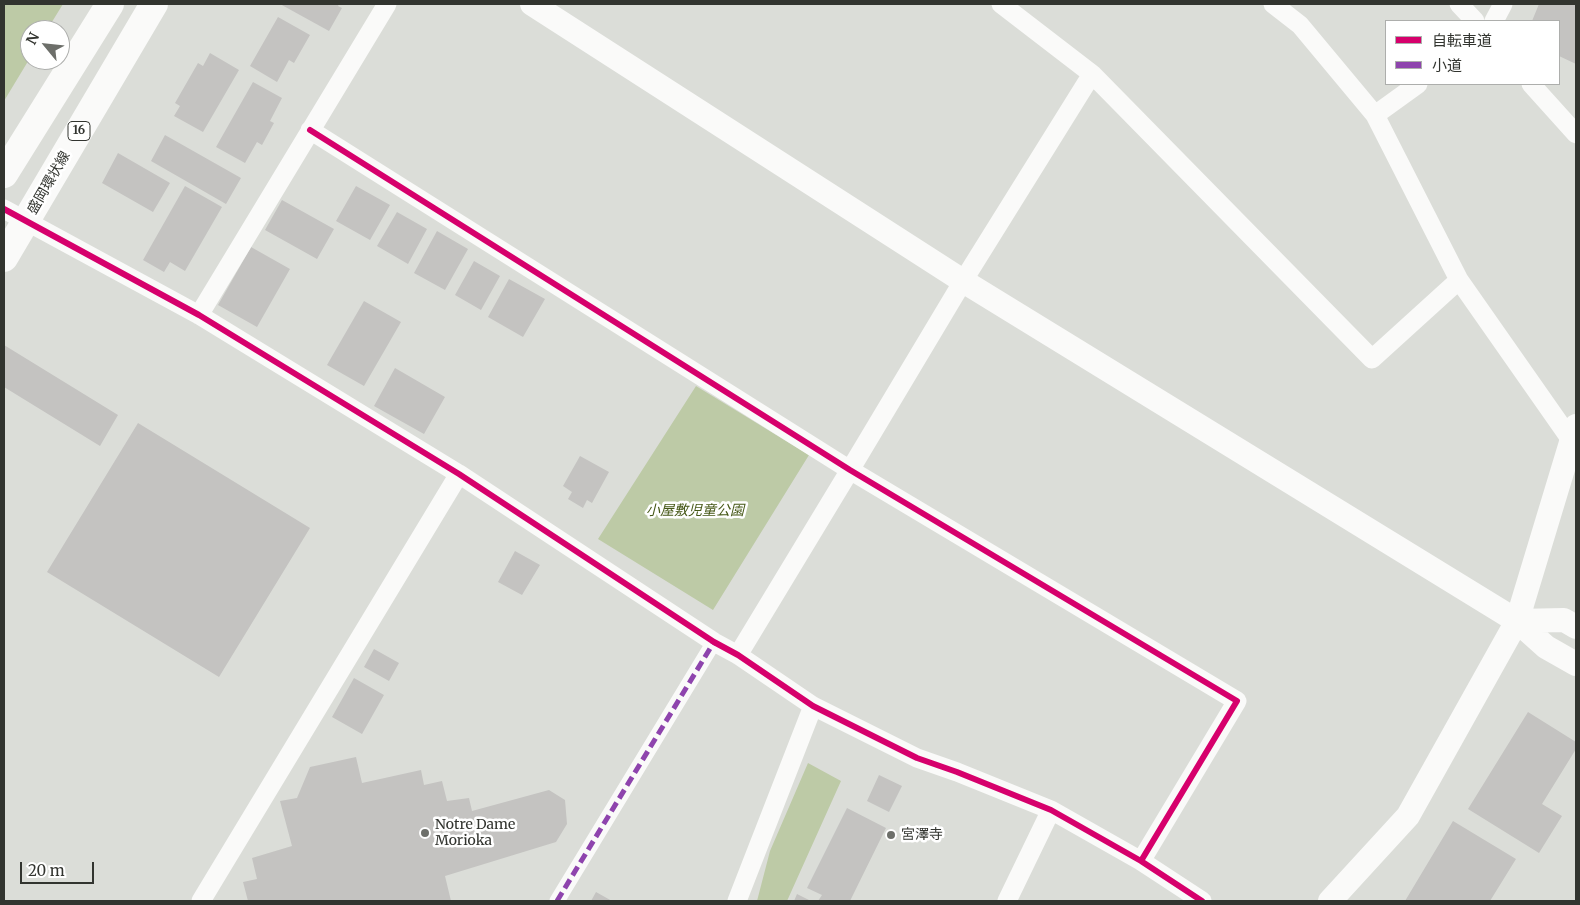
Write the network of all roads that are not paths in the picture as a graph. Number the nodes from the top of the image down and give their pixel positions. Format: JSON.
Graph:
{"nodes":[{"id":1,"x":110,"y":4,"type":"edge"},
{"id":2,"x":154,"y":4,"type":"edge"},
{"id":3,"x":387,"y":4,"type":"edge"},
{"id":4,"x":532,"y":4,"type":"edge"},
{"id":5,"x":1001,"y":4,"type":"edge"},
{"id":6,"x":1274,"y":4,"type":"edge"},
{"id":7,"x":1459,"y":4,"type":"edge"},
{"id":8,"x":1503,"y":4,"type":"edge"},
{"id":9,"x":1474,"y":20,"type":"edge"},
{"id":10,"x":1495,"y":20,"type":"edge"},
{"id":11,"x":1092,"y":74,"type":"junction"},
{"id":12,"x":1417,"y":85,"type":"edge"},
{"id":13,"x":1532,"y":85,"type":"edge"},
{"id":14,"x":1375,"y":115,"type":"junction"},
{"id":15,"x":310,"y":130,"type":"junction"},
{"id":16,"x":1576,"y":134,"type":"edge"},
{"id":17,"x":4,"y":174,"type":"edge"},
{"id":18,"x":15,"y":215,"type":"edge"},
{"id":19,"x":4,"y":258,"type":"edge"},
{"id":20,"x":1459,"y":280,"type":"junction"},
{"id":21,"x":963,"y":281,"type":"junction"},
{"id":22,"x":199,"y":316,"type":"junction"},
{"id":23,"x":1574,"y":433,"type":"edge"},
{"id":24,"x":850,"y":470,"type":"junction"},
{"id":25,"x":459,"y":474,"type":"junction"},
{"id":26,"x":1517,"y":621,"type":"junction"},
{"id":27,"x":1576,"y":627,"type":"edge"},
{"id":28,"x":714,"y":642,"type":"junction"},
{"id":29,"x":738,"y":655,"type":"junction"},
{"id":30,"x":1576,"y":664,"type":"edge"},
{"id":31,"x":813,"y":706,"type":"junction"},
{"id":32,"x":1052,"y":810,"type":"junction"},
{"id":33,"x":1141,"y":861,"type":"junction"},
{"id":34,"x":201,"y":901,"type":"edge"},
{"id":35,"x":557,"y":901,"type":"edge"},
{"id":36,"x":737,"y":901,"type":"edge"},
{"id":37,"x":1007,"y":901,"type":"edge"},
{"id":38,"x":1202,"y":901,"type":"edge"},
{"id":39,"x":1330,"y":901,"type":"edge"}],
"edges":[{"from":1,"to":17,"type":"main road"},
{"from":2,"to":18,"type":"main road","name":"盛岡環状線","number":"16"},
{"from":3,"to":15,"type":"street"},
{"from":4,"to":21,"type":"street"},
{"from":5,"to":11,"type":"street"},
{"from":6,"to":14,"type":"street"},
{"from":7,"to":9,"type":"street"},
{"from":8,"to":10,"type":"street"},
{"from":11,"to":20,"type":"street"},
{"from":11,"to":21,"type":"street"},
{"from":12,"to":14,"type":"street"},
{"from":13,"to":16,"type":"street"},
{"from":14,"to":20,"type":"street"},
{"from":15,"to":22,"type":"street"},
{"from":15,"to":24,"type":"street"},
{"from":18,"to":19,"type":"main road","name":"盛岡環状線","number":"16"},
{"from":18,"to":22,"type":"street"},
{"from":20,"to":23,"type":"street"},
{"from":21,"to":24,"type":"street"},
{"from":21,"to":26,"type":"street"},
{"from":22,"to":25,"type":"street"},
{"from":23,"to":26,"type":"street"},
{"from":24,"to":29,"type":"street"},
{"from":24,"to":33,"type":"street"},
{"from":25,"to":28,"type":"street"},
{"from":25,"to":34,"type":"street"},
{"from":26,"to":27,"type":"street"},
{"from":26,"to":30,"type":"street"},
{"from":26,"to":39,"type":"street"},
{"from":28,"to":29,"type":"street"},
{"from":28,"to":35,"type":"street"},
{"from":29,"to":31,"type":"street"},
{"from":31,"to":32,"type":"street"},
{"from":31,"to":36,"type":"street"},
{"from":32,"to":33,"type":"street"},
{"from":32,"to":37,"type":"street"},
{"from":33,"to":38,"type":"street"}]}
